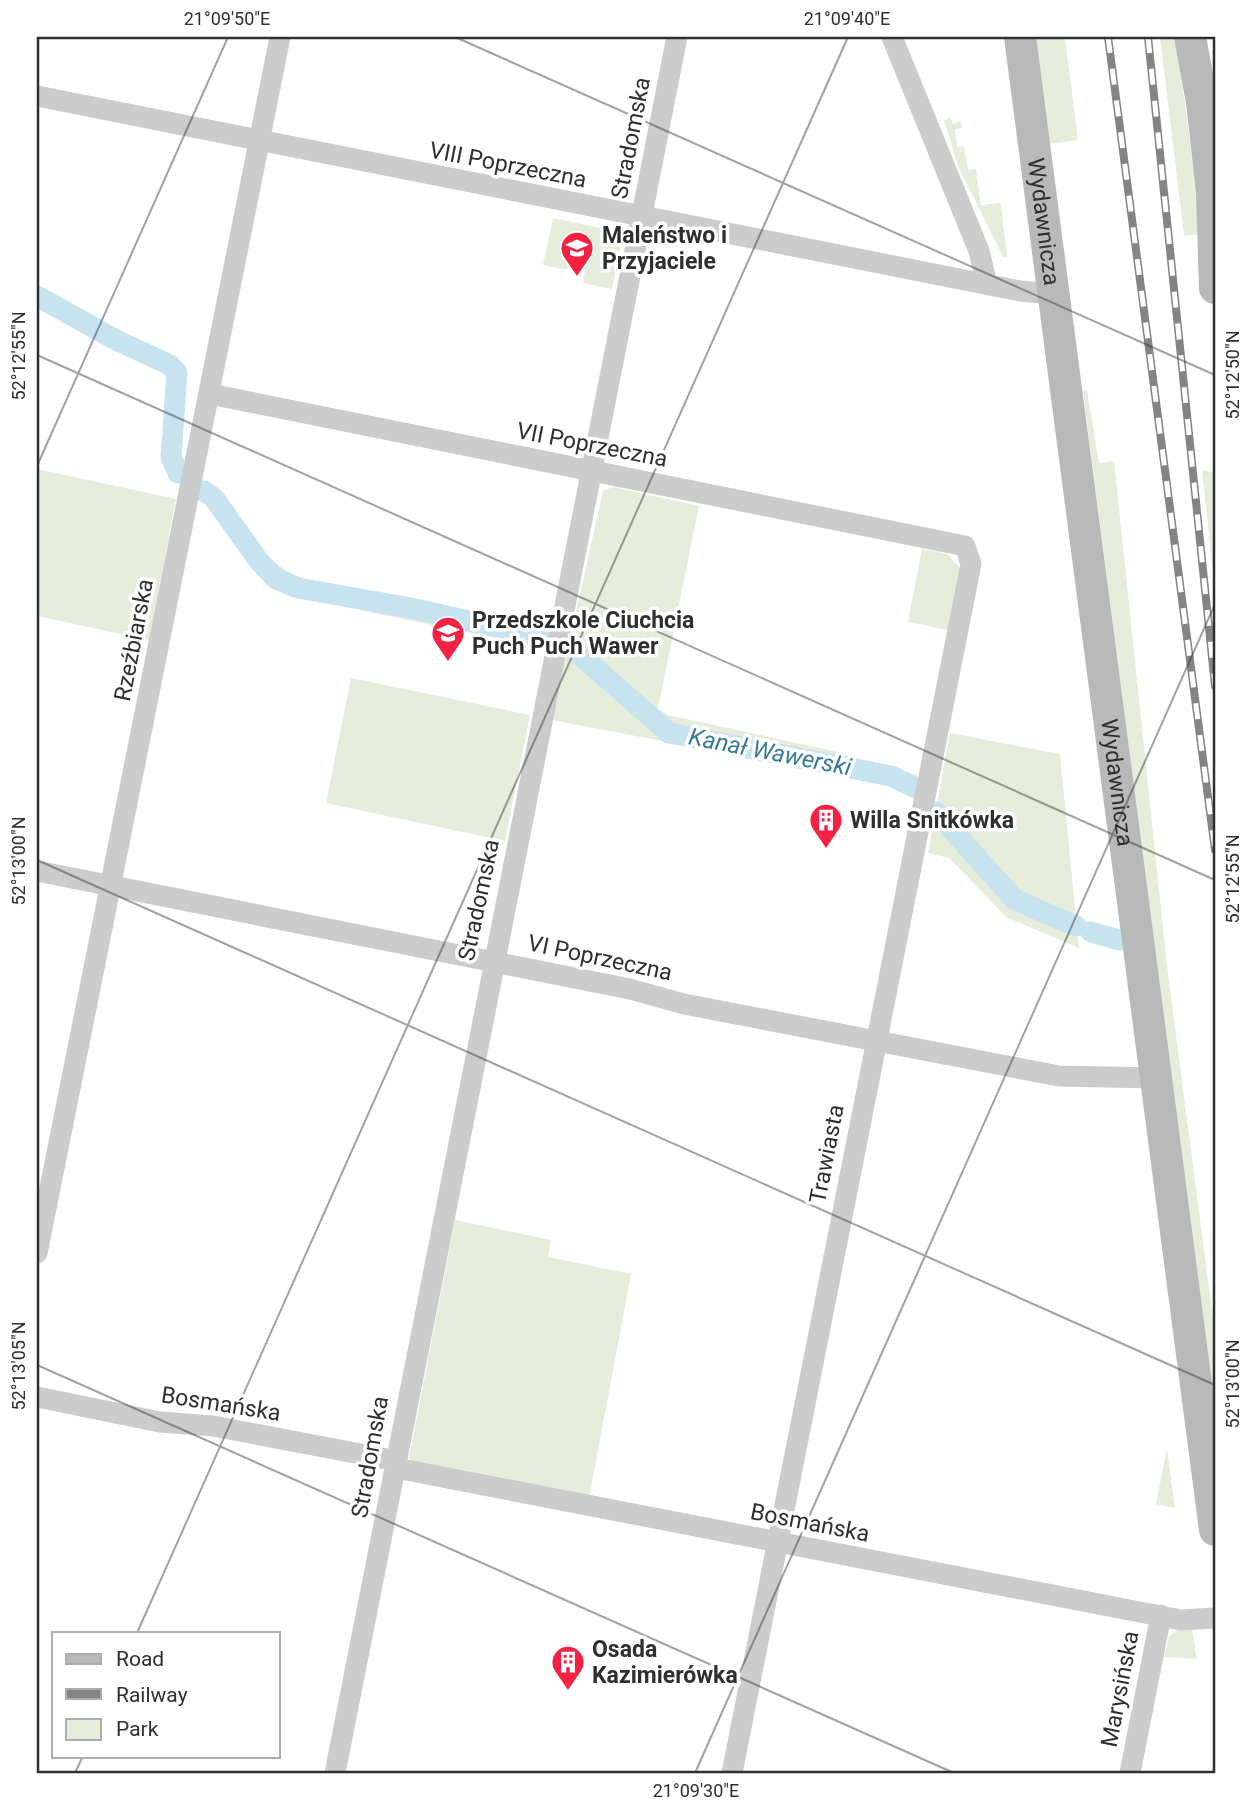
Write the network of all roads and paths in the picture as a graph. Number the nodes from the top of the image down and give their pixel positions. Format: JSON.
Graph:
{"nodes":[{"id":1,"x":281,"y":37,"type":"edge"},
{"id":2,"x":677,"y":37,"type":"edge"},
{"id":3,"x":892,"y":37,"type":"edge"},
{"id":4,"x":1020,"y":37,"type":"edge"},
{"id":5,"x":1190,"y":37,"type":"edge"},
{"id":6,"x":37,"y":96,"type":"edge"},
{"id":7,"x":260,"y":142,"type":"junction"},
{"id":8,"x":1214,"y":198,"type":"edge"},
{"id":9,"x":642,"y":218,"type":"junction"},
{"id":10,"x":987,"y":284,"type":"junction"},
{"id":11,"x":1215,"y":288,"type":"edge"},
{"id":12,"x":1054,"y":294,"type":"junction"},
{"id":13,"x":210,"y":394,"type":"junction"},
{"id":14,"x":593,"y":471,"type":"junction"},
{"id":15,"x":965,"y":546,"type":"joint"},
{"id":16,"x":37,"y":870,"type":"edge"},
{"id":17,"x":113,"y":885,"type":"junction"},
{"id":18,"x":493,"y":963,"type":"junction"},
{"id":19,"x":875,"y":1041,"type":"junction"},
{"id":20,"x":1156,"y":1078,"type":"junction"},
{"id":21,"x":37,"y":1252,"type":"edge"},
{"id":22,"x":37,"y":1397,"type":"edge"},
{"id":23,"x":396,"y":1465,"type":"junction"},
{"id":24,"x":1215,"y":1530,"type":"edge"},
{"id":25,"x":779,"y":1544,"type":"junction"},
{"id":26,"x":1161,"y":1615,"type":"junction"},
{"id":27,"x":1215,"y":1619,"type":"edge"},
{"id":28,"x":335,"y":1773,"type":"edge"},
{"id":29,"x":732,"y":1773,"type":"edge"},
{"id":30,"x":1130,"y":1773,"type":"edge"}],
"edges":[{"from":1,"to":7,"type":"street","name":"Rzeźbiarska"},
{"from":2,"to":9,"type":"street","name":"Stradomska"},
{"from":3,"to":10,"type":"street"},
{"from":4,"to":12,"type":"main road","name":"Wydawnicza"},
{"from":5,"to":8,"type":"main road"},
{"from":6,"to":7,"type":"street","name":"VIII Poprzeczna"},
{"from":7,"to":9,"type":"street","name":"VIII Poprzeczna"},
{"from":7,"to":13,"type":"street","name":"Rzeźbiarska"},
{"from":8,"to":11,"type":"main road"},
{"from":9,"to":10,"type":"street","name":"VIII Poprzeczna"},
{"from":9,"to":14,"type":"street","name":"Stradomska"},
{"from":10,"to":12,"type":"street","name":"VIII Poprzeczna"},
{"from":12,"to":20,"type":"main road","name":"Wydawnicza"},
{"from":13,"to":14,"type":"street","name":"VII Poprzeczna"},
{"from":13,"to":17,"type":"street","name":"Rzeźbiarska"},
{"from":14,"to":15,"type":"street","name":"VII Poprzeczna"},
{"from":14,"to":18,"type":"street","name":"Stradomska"},
{"from":15,"to":19,"type":"street","name":"Trawiasta"},
{"from":16,"to":17,"type":"street","name":"VI Poprzeczna"},
{"from":17,"to":18,"type":"street","name":"VI Poprzeczna"},
{"from":17,"to":21,"type":"street","name":"Rzeźbiarska"},
{"from":18,"to":19,"type":"street","name":"VI Poprzeczna"},
{"from":18,"to":23,"type":"street","name":"Stradomska"},
{"from":19,"to":20,"type":"street","name":"VI Poprzeczna"},
{"from":19,"to":25,"type":"street","name":"Trawiasta"},
{"from":20,"to":24,"type":"main road","name":"Wydawnicza"},
{"from":22,"to":23,"type":"street","name":"Bosmańska"},
{"from":23,"to":25,"type":"street","name":"Bosmańska"},
{"from":23,"to":28,"type":"street","name":"Stradomska"},
{"from":25,"to":26,"type":"street","name":"Bosmańska"},
{"from":25,"to":29,"type":"street","name":"Trawiasta"},
{"from":26,"to":27,"type":"street","name":"Bosmańska"},
{"from":26,"to":30,"type":"street","name":"Marysińska"}]}
